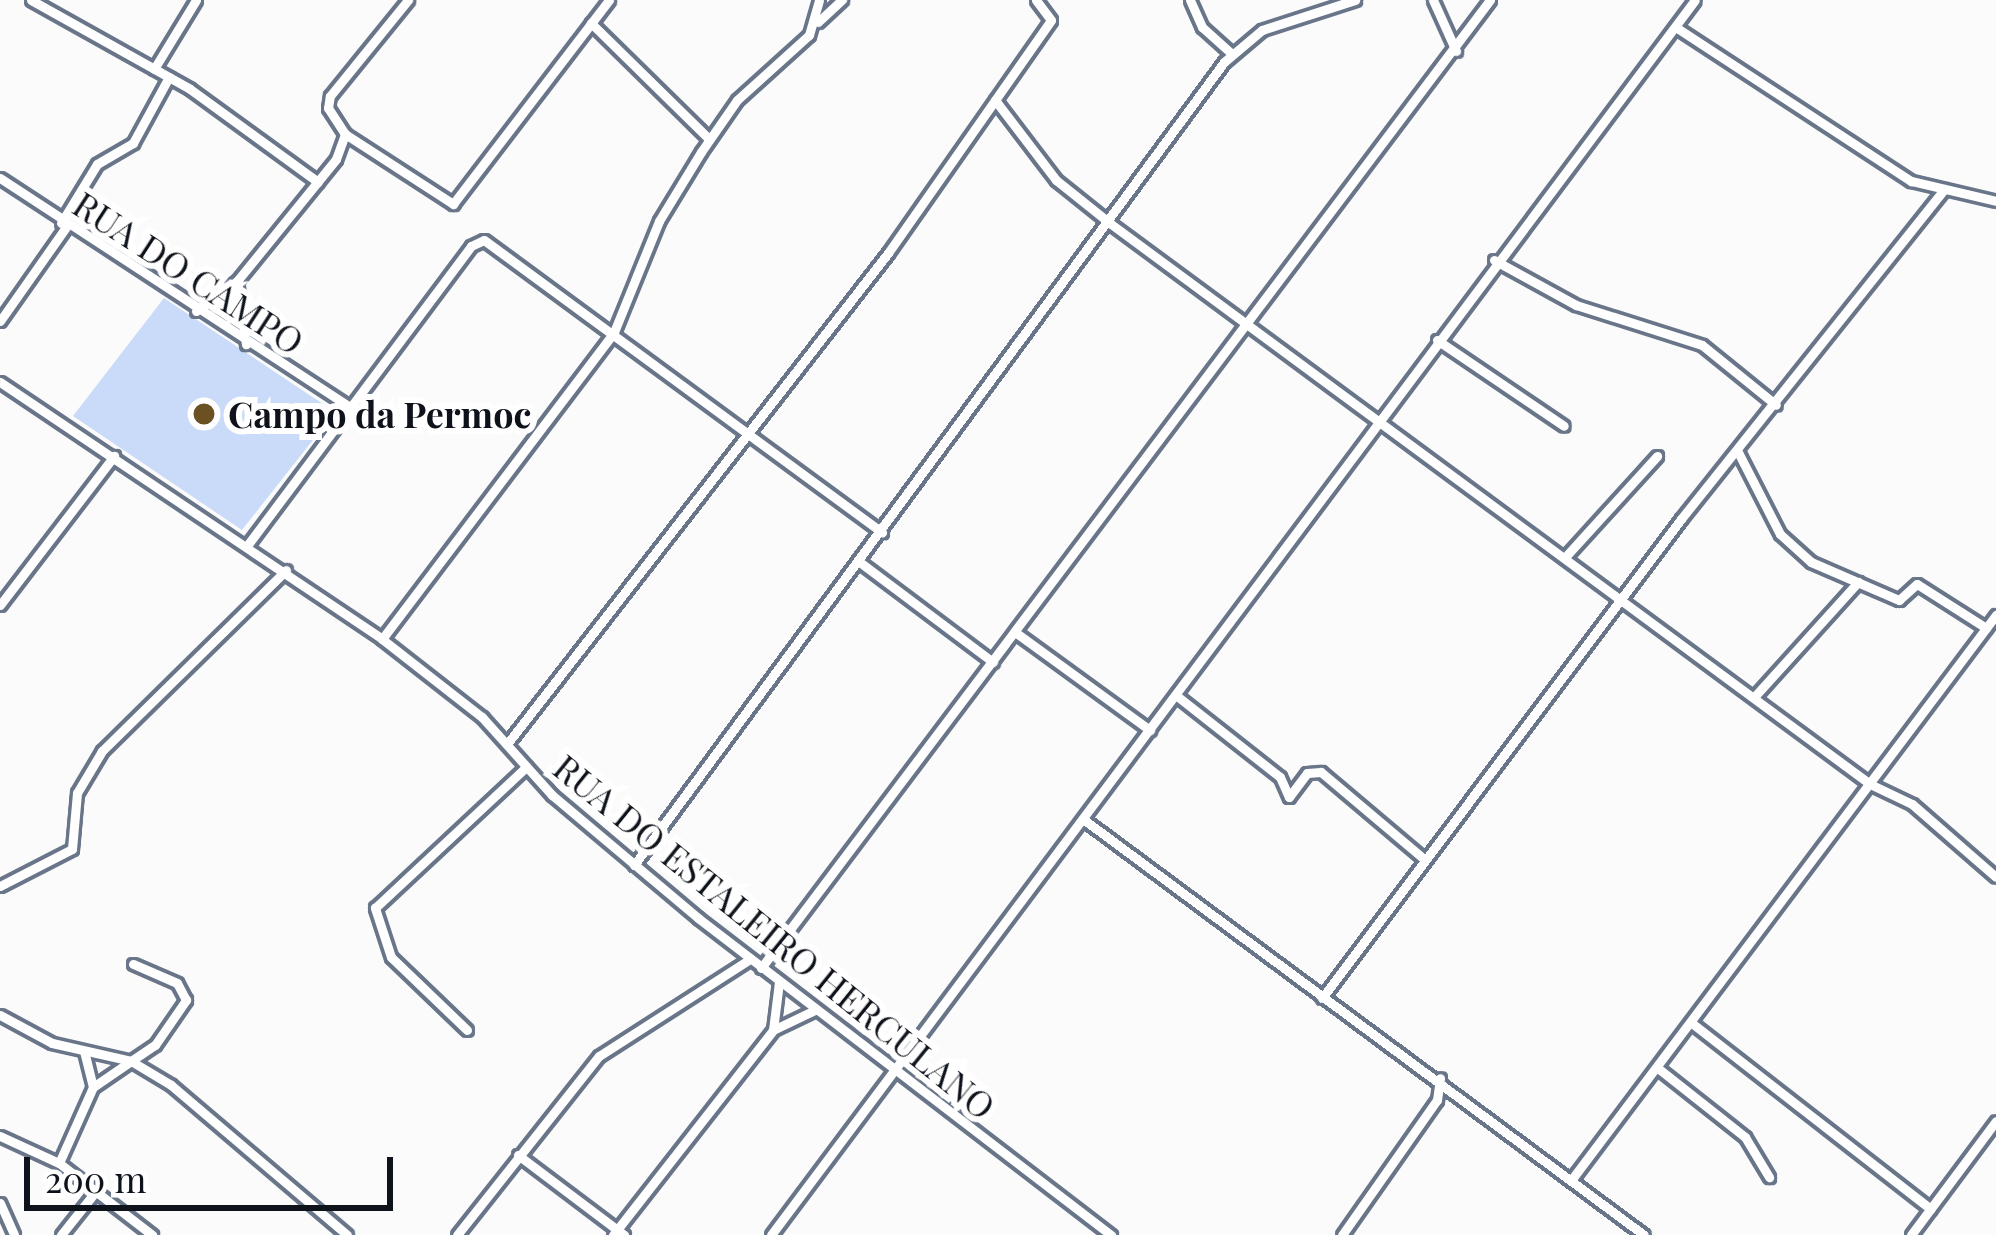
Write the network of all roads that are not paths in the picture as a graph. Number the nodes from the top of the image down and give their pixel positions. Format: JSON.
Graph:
{"nodes":[{"id":1,"x":31,"y":0,"type":"edge"},
{"id":2,"x":196,"y":0,"type":"edge"},
{"id":3,"x":408,"y":0,"type":"edge"},
{"id":4,"x":609,"y":0,"type":"edge"},
{"id":5,"x":819,"y":0,"type":"edge"},
{"id":6,"x":842,"y":0,"type":"edge"},
{"id":7,"x":1036,"y":0,"type":"edge"},
{"id":8,"x":1190,"y":0,"type":"edge"},
{"id":9,"x":1355,"y":0,"type":"edge"},
{"id":10,"x":1433,"y":0,"type":"edge"},
{"id":11,"x":1490,"y":0,"type":"edge"},
{"id":12,"x":1695,"y":0,"type":"edge"},
{"id":13,"x":818,"y":22,"type":"junction"},
{"id":14,"x":591,"y":23,"type":"junction"},
{"id":15,"x":1677,"y":28,"type":"junction"},
{"id":16,"x":1456,"y":51,"type":"junction"},
{"id":17,"x":1232,"y":54,"type":"junction"},
{"id":18,"x":154,"y":69,"type":"junction"},
{"id":19,"x":169,"y":77,"type":"junction"},
{"id":20,"x":995,"y":100,"type":"junction"},
{"id":21,"x":344,"y":134,"type":"junction"},
{"id":22,"x":710,"y":139,"type":"junction"},
{"id":23,"x":0,"y":178,"type":"edge"},
{"id":24,"x":318,"y":182,"type":"junction"},
{"id":25,"x":1944,"y":189,"type":"junction"},
{"id":26,"x":1996,"y":201,"type":"edge"},
{"id":27,"x":1111,"y":224,"type":"junction"},
{"id":28,"x":63,"y":225,"type":"junction"},
{"id":29,"x":1495,"y":260,"type":"junction"},
{"id":30,"x":237,"y":280,"type":"junction"},
{"id":31,"x":196,"y":311,"type":"junction"},
{"id":32,"x":1245,"y":320,"type":"junction"},
{"id":33,"x":0,"y":321,"type":"edge"},
{"id":34,"x":614,"y":332,"type":"junction"},
{"id":35,"x":1437,"y":340,"type":"junction"},
{"id":36,"x":246,"y":344,"type":"junction"},
{"id":37,"x":0,"y":382,"type":"edge"},
{"id":38,"x":1776,"y":405,"type":"junction"},
{"id":39,"x":351,"y":408,"type":"junction"},
{"id":40,"x":1378,"y":418,"type":"junction"},
{"id":41,"x":1564,"y":426,"type":"dead end"},
{"id":42,"x":748,"y":437,"type":"junction"},
{"id":43,"x":1738,"y":452,"type":"junction"},
{"id":44,"x":114,"y":456,"type":"junction"},
{"id":45,"x":1657,"y":456,"type":"dead end"},
{"id":46,"x":882,"y":532,"type":"junction"},
{"id":47,"x":249,"y":543,"type":"junction"},
{"id":48,"x":1567,"y":555,"type":"junction"},
{"id":49,"x":861,"y":563,"type":"junction"},
{"id":50,"x":286,"y":570,"type":"junction"},
{"id":51,"x":1858,"y":582,"type":"junction"},
{"id":52,"x":1625,"y":596,"type":"junction"},
{"id":53,"x":0,"y":605,"type":"edge"},
{"id":54,"x":1996,"y":615,"type":"edge"},
{"id":55,"x":1986,"y":628,"type":"junction"},
{"id":56,"x":1016,"y":632,"type":"junction"},
{"id":57,"x":382,"y":639,"type":"junction"},
{"id":58,"x":993,"y":662,"type":"junction"},
{"id":59,"x":1177,"y":696,"type":"junction"},
{"id":60,"x":1755,"y":696,"type":"junction"},
{"id":61,"x":1150,"y":730,"type":"junction"},
{"id":62,"x":507,"y":744,"type":"junction"},
{"id":63,"x":526,"y":767,"type":"junction"},
{"id":64,"x":1870,"y":784,"type":"junction"},
{"id":65,"x":1083,"y":819,"type":"junction"},
{"id":66,"x":1425,"y":860,"type":"junction"},
{"id":67,"x":634,"y":865,"type":"junction"},
{"id":68,"x":1996,"y":877,"type":"edge"},
{"id":69,"x":0,"y":886,"type":"edge"},
{"id":70,"x":750,"y":959,"type":"junction"},
{"id":71,"x":133,"y":964,"type":"dead end"},
{"id":72,"x":761,"y":968,"type":"junction"},
{"id":73,"x":779,"y":982,"type":"junction"},
{"id":74,"x":1322,"y":998,"type":"junction"},
{"id":75,"x":815,"y":1010,"type":"junction"},
{"id":76,"x":0,"y":1015,"type":"edge"},
{"id":77,"x":1693,"y":1024,"type":"junction"},
{"id":78,"x":467,"y":1030,"type":"dead end"},
{"id":79,"x":773,"y":1030,"type":"junction"},
{"id":80,"x":84,"y":1052,"type":"junction"},
{"id":81,"x":130,"y":1061,"type":"junction"},
{"id":82,"x":1659,"y":1069,"type":"junction"},
{"id":83,"x":893,"y":1073,"type":"junction"},
{"id":84,"x":1441,"y":1078,"type":"junction"},
{"id":85,"x":93,"y":1087,"type":"junction"},
{"id":86,"x":1460,"y":1092,"type":"junction"},
{"id":87,"x":1437,"y":1100,"type":"junction"},
{"id":88,"x":1996,"y":1120,"type":"edge"},
{"id":89,"x":0,"y":1136,"type":"edge"},
{"id":90,"x":518,"y":1155,"type":"junction"},
{"id":91,"x":59,"y":1163,"type":"junction"},
{"id":92,"x":1769,"y":1177,"type":"dead end"},
{"id":93,"x":1572,"y":1179,"type":"junction"},
{"id":94,"x":95,"y":1191,"type":"junction"},
{"id":95,"x":0,"y":1203,"type":"edge"},
{"id":96,"x":1931,"y":1209,"type":"junction"},
{"id":97,"x":618,"y":1233,"type":"edge"},
{"id":98,"x":14,"y":1235,"type":"edge"},
{"id":99,"x":61,"y":1235,"type":"edge"},
{"id":100,"x":152,"y":1235,"type":"edge"},
{"id":101,"x":347,"y":1235,"type":"edge"},
{"id":102,"x":457,"y":1235,"type":"edge"},
{"id":103,"x":771,"y":1235,"type":"edge"},
{"id":104,"x":1112,"y":1235,"type":"edge"},
{"id":105,"x":1342,"y":1235,"type":"edge"},
{"id":106,"x":1644,"y":1235,"type":"edge"},
{"id":107,"x":1911,"y":1235,"type":"edge"}],
"edges":[{"from":1,"to":18,"type":"street"},
{"from":2,"to":18,"type":"street"},
{"from":3,"to":21,"type":"street"},
{"from":4,"to":14,"type":"street"},
{"from":5,"to":13,"type":"street"},
{"from":6,"to":13,"type":"street"},
{"from":7,"to":20,"type":"street"},
{"from":8,"to":17,"type":"street"},
{"from":9,"to":17,"type":"street"},
{"from":10,"to":16,"type":"street"},
{"from":11,"to":16,"type":"street"},
{"from":12,"to":15,"type":"street"},
{"from":13,"to":22,"type":"street"},
{"from":14,"to":21,"type":"street"},
{"from":14,"to":22,"type":"street"},
{"from":15,"to":25,"type":"street"},
{"from":15,"to":29,"type":"street"},
{"from":16,"to":32,"type":"street"},
{"from":17,"to":27,"type":"street"},
{"from":18,"to":19,"type":"street"},
{"from":19,"to":24,"type":"street"},
{"from":19,"to":28,"type":"street"},
{"from":20,"to":27,"type":"street"},
{"from":20,"to":42,"type":"street"},
{"from":21,"to":24,"type":"street"},
{"from":22,"to":34,"type":"street"},
{"from":23,"to":28,"type":"street","name":"RUA DO CAMPO"},
{"from":24,"to":30,"type":"street"},
{"from":25,"to":26,"type":"street"},
{"from":25,"to":38,"type":"street"},
{"from":27,"to":32,"type":"street"},
{"from":27,"to":46,"type":"street"},
{"from":28,"to":31,"type":"street","name":"RUA DO CAMPO"},
{"from":28,"to":33,"type":"street"},
{"from":29,"to":35,"type":"street"},
{"from":29,"to":38,"type":"street"},
{"from":30,"to":31,"type":"street"},
{"from":30,"to":36,"type":"street"},
{"from":31,"to":36,"type":"street","name":"RUA DO CAMPO"},
{"from":32,"to":40,"type":"street"},
{"from":32,"to":56,"type":"street"},
{"from":34,"to":39,"type":"street"},
{"from":34,"to":42,"type":"street"},
{"from":34,"to":57,"type":"street"},
{"from":35,"to":40,"type":"street"},
{"from":35,"to":41,"type":"street"},
{"from":36,"to":39,"type":"street","name":"RUA DO CAMPO"},
{"from":37,"to":44,"type":"street","name":"RUA DO ESTALEIRO HERCULANO"},
{"from":38,"to":43,"type":"street"},
{"from":39,"to":47,"type":"street"},
{"from":40,"to":48,"type":"street"},
{"from":40,"to":59,"type":"street"},
{"from":42,"to":46,"type":"street"},
{"from":42,"to":62,"type":"street"},
{"from":43,"to":51,"type":"street"},
{"from":43,"to":52,"type":"street"},
{"from":44,"to":47,"type":"street","name":"RUA DO ESTALEIRO HERCULANO"},
{"from":44,"to":53,"type":"street"},
{"from":45,"to":48,"type":"street"},
{"from":46,"to":49,"type":"street"},
{"from":47,"to":50,"type":"street","name":"RUA DO ESTALEIRO HERCULANO"},
{"from":48,"to":52,"type":"street"},
{"from":49,"to":58,"type":"street"},
{"from":49,"to":67,"type":"street"},
{"from":50,"to":57,"type":"street","name":"RUA DO ESTALEIRO HERCULANO"},
{"from":50,"to":69,"type":"street"},
{"from":51,"to":55,"type":"street"},
{"from":51,"to":60,"type":"street"},
{"from":52,"to":60,"type":"street"},
{"from":52,"to":66,"type":"street"},
{"from":54,"to":55,"type":"street"},
{"from":55,"to":64,"type":"street"},
{"from":56,"to":58,"type":"street"},
{"from":56,"to":61,"type":"street"},
{"from":57,"to":62,"type":"street","name":"RUA DO ESTALEIRO HERCULANO"},
{"from":58,"to":72,"type":"street"},
{"from":59,"to":61,"type":"street"},
{"from":59,"to":66,"type":"street"},
{"from":60,"to":64,"type":"street"},
{"from":61,"to":65,"type":"street"},
{"from":62,"to":63,"type":"street","name":"RUA DO ESTALEIRO HERCULANO"},
{"from":63,"to":67,"type":"street","name":"RUA DO ESTALEIRO HERCULANO"},
{"from":63,"to":78,"type":"street"},
{"from":64,"to":68,"type":"street"},
{"from":64,"to":77,"type":"street"},
{"from":65,"to":74,"type":"street"},
{"from":65,"to":83,"type":"street"},
{"from":66,"to":74,"type":"street"},
{"from":67,"to":70,"type":"street","name":"RUA DO ESTALEIRO HERCULANO"},
{"from":70,"to":72,"type":"street","name":"RUA DO ESTALEIRO HERCULANO"},
{"from":70,"to":90,"type":"street"},
{"from":71,"to":81,"type":"street"},
{"from":72,"to":73,"type":"street","name":"RUA DO ESTALEIRO HERCULANO"},
{"from":73,"to":75,"type":"street","name":"RUA DO ESTALEIRO HERCULANO"},
{"from":73,"to":79,"type":"street"},
{"from":74,"to":84,"type":"street"},
{"from":75,"to":79,"type":"street"},
{"from":75,"to":83,"type":"street","name":"RUA DO ESTALEIRO HERCULANO"},
{"from":76,"to":80,"type":"street"},
{"from":77,"to":82,"type":"street"},
{"from":77,"to":96,"type":"street"},
{"from":79,"to":97,"type":"street"},
{"from":80,"to":81,"type":"street"},
{"from":80,"to":85,"type":"street"},
{"from":81,"to":85,"type":"street"},
{"from":81,"to":101,"type":"street"},
{"from":82,"to":92,"type":"street"},
{"from":82,"to":93,"type":"street"},
{"from":83,"to":103,"type":"street"},
{"from":83,"to":104,"type":"street","name":"RUA DO ESTALEIRO HERCULANO"},
{"from":84,"to":86,"type":"street"},
{"from":84,"to":87,"type":"street"},
{"from":85,"to":91,"type":"street"},
{"from":86,"to":87,"type":"street"},
{"from":86,"to":93,"type":"street"},
{"from":87,"to":105,"type":"street"},
{"from":88,"to":96,"type":"street"},
{"from":89,"to":91,"type":"street"},
{"from":90,"to":97,"type":"street"},
{"from":90,"to":102,"type":"street"},
{"from":91,"to":94,"type":"street"},
{"from":93,"to":106,"type":"street"},
{"from":94,"to":99,"type":"street"},
{"from":94,"to":100,"type":"street"},
{"from":95,"to":98,"type":"street"},
{"from":96,"to":107,"type":"street"}]}
